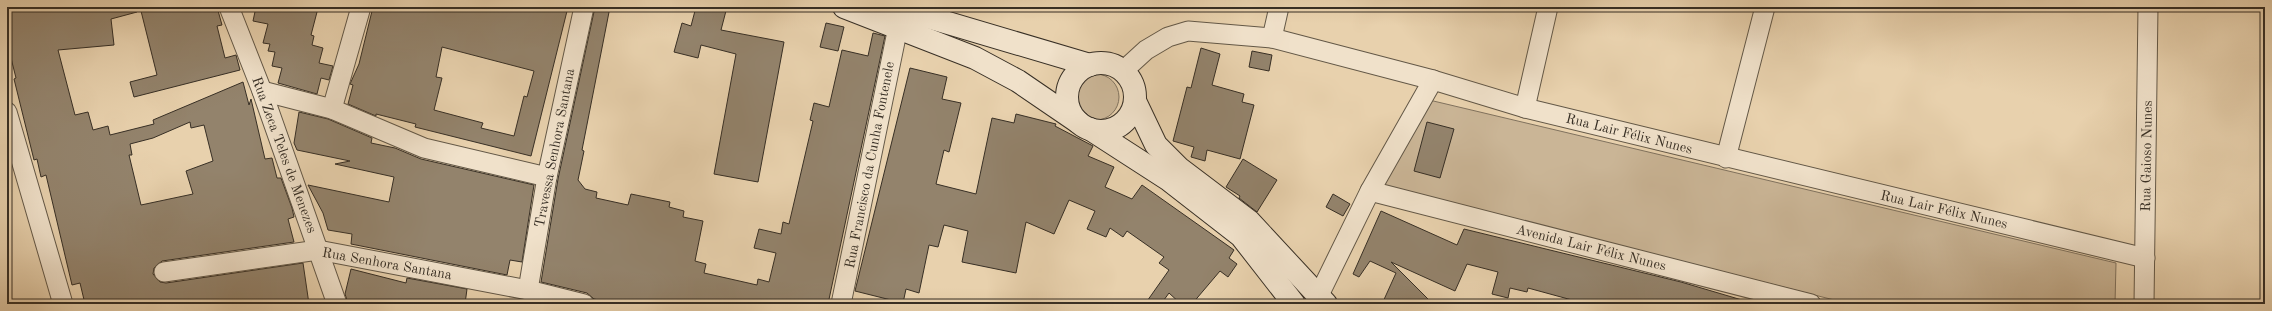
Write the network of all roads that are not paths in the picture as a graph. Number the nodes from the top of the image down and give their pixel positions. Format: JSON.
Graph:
{"nodes":[{"id":1,"x":229,"y":7,"type":"edge"},
{"id":2,"x":361,"y":7,"type":"edge"},
{"id":3,"x":584,"y":7,"type":"edge"},
{"id":4,"x":844,"y":7,"type":"edge"},
{"id":5,"x":1279,"y":7,"type":"edge"},
{"id":6,"x":1548,"y":7,"type":"edge"},
{"id":7,"x":1765,"y":7,"type":"edge"},
{"id":8,"x":2148,"y":7,"type":"edge"},
{"id":9,"x":899,"y":13,"type":"edge"},
{"id":10,"x":1272,"y":38,"type":"junction"},
{"id":11,"x":1090,"y":64,"type":"junction"},
{"id":12,"x":1123,"y":71,"type":"junction"},
{"id":13,"x":1433,"y":80,"type":"junction"},
{"id":14,"x":262,"y":91,"type":"junction"},
{"id":15,"x":1135,"y":101,"type":"junction"},
{"id":16,"x":1525,"y":108,"type":"junction"},
{"id":17,"x":332,"y":109,"type":"junction"},
{"id":18,"x":7,"y":112,"type":"edge"},
{"id":19,"x":1084,"y":125,"type":"junction"},
{"id":20,"x":1726,"y":158,"type":"junction"},
{"id":21,"x":547,"y":177,"type":"junction"},
{"id":22,"x":1370,"y":191,"type":"junction"},
{"id":23,"x":318,"y":250,"type":"junction"},
{"id":24,"x":2146,"y":258,"type":"junction"},
{"id":25,"x":164,"y":272,"type":"dead end"},
{"id":26,"x":528,"y":290,"type":"junction"},
{"id":27,"x":1323,"y":300,"type":"edge"},
{"id":28,"x":64,"y":304,"type":"edge"},
{"id":29,"x":337,"y":304,"type":"edge"},
{"id":30,"x":584,"y":304,"type":"edge"},
{"id":31,"x":841,"y":304,"type":"edge"},
{"id":32,"x":1294,"y":304,"type":"edge"},
{"id":33,"x":1811,"y":304,"type":"edge"},
{"id":34,"x":2144,"y":304,"type":"edge"}],
"edges":[{"from":1,"to":14,"type":"street","name":"Rua Zeca Teles de Menezes"},
{"from":2,"to":17,"type":"street"},
{"from":3,"to":21,"type":"street","name":"Travessa Senhora Santana"},
{"from":4,"to":9,"type":"main road"},
{"from":5,"to":10,"type":"street"},
{"from":6,"to":16,"type":"street"},
{"from":7,"to":20,"type":"street"},
{"from":8,"to":24,"type":"street","name":"Rua Gaioso Nunes"},
{"from":9,"to":11,"type":"main road"},
{"from":9,"to":19,"type":"main road"},
{"from":9,"to":31,"type":"street","name":"Rua Francisco da Cunha Fontenele"},
{"from":10,"to":12,"type":"street","name":"Rua Lair Félix Nunes"},
{"from":10,"to":13,"type":"street","name":"Rua Lair Félix Nunes"},
{"from":11,"to":12,"type":"main road"},
{"from":11,"to":19,"type":"main road"},
{"from":12,"to":15,"type":"main road"},
{"from":13,"to":16,"type":"street","name":"Rua Lair Félix Nunes"},
{"from":13,"to":22,"type":"street"},
{"from":14,"to":17,"type":"street"},
{"from":14,"to":23,"type":"street","name":"Rua Zeca Teles de Menezes"},
{"from":15,"to":19,"type":"main road"},
{"from":15,"to":27,"type":"main road"},
{"from":16,"to":20,"type":"street","name":"Rua Lair Félix Nunes"},
{"from":17,"to":21,"type":"street"},
{"from":18,"to":28,"type":"street"},
{"from":19,"to":32,"type":"main road"},
{"from":20,"to":24,"type":"street","name":"Rua Lair Félix Nunes"},
{"from":21,"to":26,"type":"street","name":"Travessa Senhora Santana"},
{"from":22,"to":27,"type":"street"},
{"from":22,"to":33,"type":"street","name":"Avenida Lair Félix Nunes"},
{"from":23,"to":25,"type":"street","name":"Rua Senhora Santana"},
{"from":23,"to":26,"type":"street","name":"Rua Senhora Santana"},
{"from":23,"to":29,"type":"street","name":"Rua Zeca Teles de Menezes"},
{"from":24,"to":34,"type":"street","name":"Rua Gaioso Nunes"},
{"from":26,"to":30,"type":"street","name":"Rua Senhora Santana"}]}
